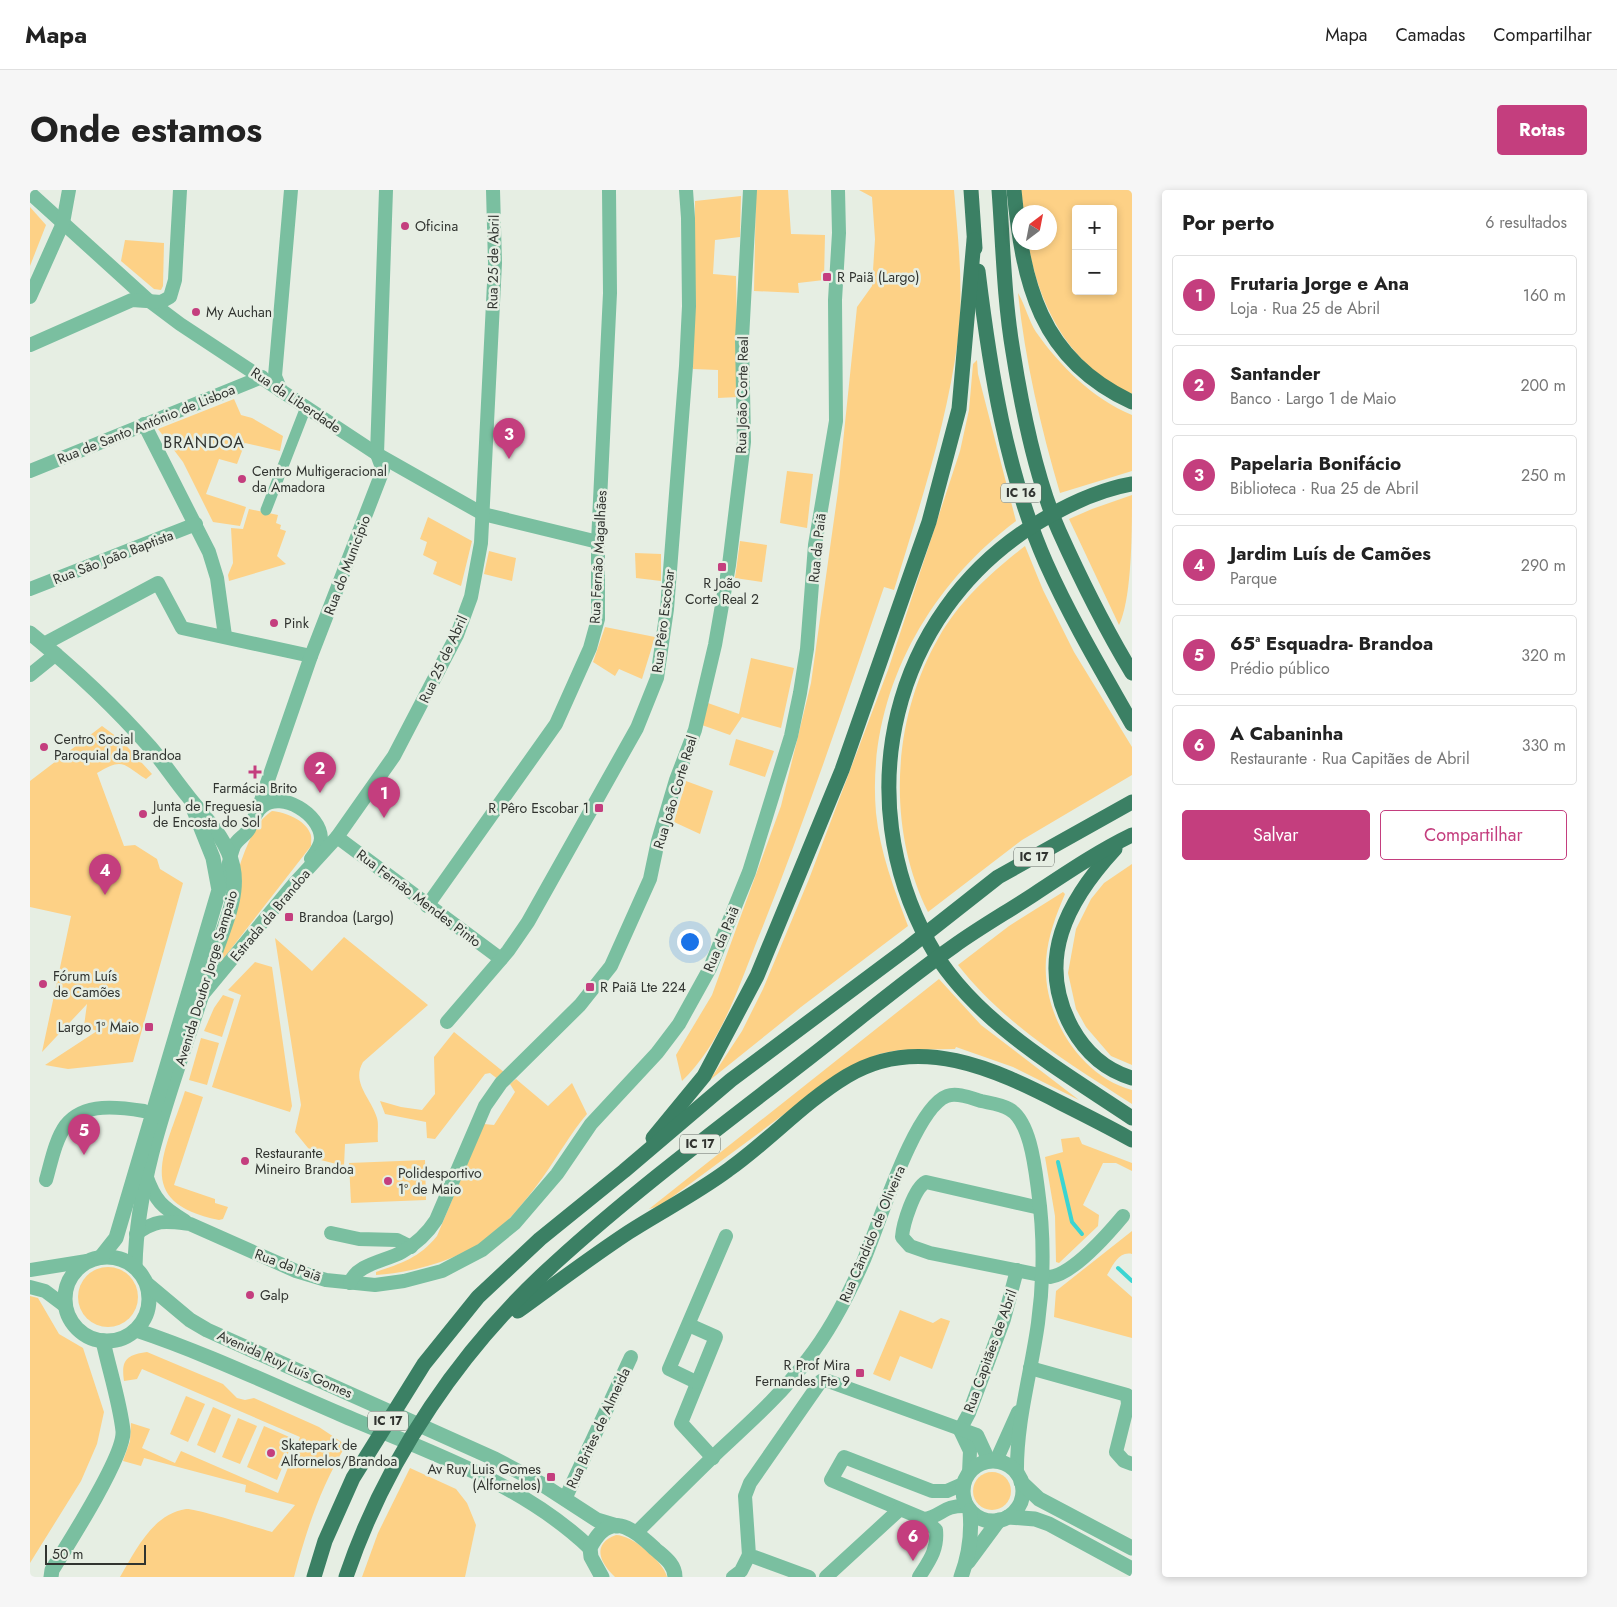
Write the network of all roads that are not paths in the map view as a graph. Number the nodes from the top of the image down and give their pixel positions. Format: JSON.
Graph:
{"nodes":[{"id":1,"x":69,"y":190,"type":"edge"},
{"id":2,"x":180,"y":190,"type":"edge"},
{"id":3,"x":291,"y":190,"type":"edge"},
{"id":4,"x":386,"y":190,"type":"edge"},
{"id":5,"x":493,"y":190,"type":"edge"},
{"id":6,"x":609,"y":190,"type":"edge"},
{"id":7,"x":686,"y":190,"type":"edge"},
{"id":8,"x":750,"y":190,"type":"edge"},
{"id":9,"x":838,"y":190,"type":"edge"},
{"id":10,"x":971,"y":190,"type":"edge"},
{"id":11,"x":999,"y":190,"type":"edge"},
{"id":12,"x":1014,"y":190,"type":"edge"},
{"id":13,"x":30,"y":192,"type":"edge"},
{"id":14,"x":63,"y":222,"type":"junction"},
{"id":15,"x":974,"y":240,"type":"junction"},
{"id":16,"x":30,"y":297,"type":"edge"},
{"id":17,"x":148,"y":300,"type":"junction"},
{"id":18,"x":30,"y":345,"type":"edge"},
{"id":19,"x":262,"y":377,"type":"junction"},
{"id":20,"x":281,"y":391,"type":"junction"},
{"id":21,"x":1132,"y":402,"type":"edge"},
{"id":22,"x":306,"y":407,"type":"junction"},
{"id":23,"x":144,"y":424,"type":"junction"},
{"id":24,"x":377,"y":454,"type":"junction"},
{"id":25,"x":30,"y":471,"type":"edge"},
{"id":26,"x":1132,"y":484,"type":"edge"},
{"id":27,"x":266,"y":510,"type":"dead end"},
{"id":28,"x":483,"y":514,"type":"junction"},
{"id":29,"x":196,"y":524,"type":"junction"},
{"id":30,"x":598,"y":542,"type":"junction"},
{"id":31,"x":30,"y":589,"type":"edge"},
{"id":32,"x":30,"y":632,"type":"edge"},
{"id":33,"x":225,"y":636,"type":"junction"},
{"id":34,"x":44,"y":644,"type":"junction"},
{"id":35,"x":56,"y":654,"type":"junction"},
{"id":36,"x":311,"y":656,"type":"junction"},
{"id":37,"x":1132,"y":673,"type":"edge"},
{"id":38,"x":30,"y":675,"type":"edge"},
{"id":39,"x":1132,"y":724,"type":"edge"},
{"id":40,"x":187,"y":796,"type":"junction"},
{"id":41,"x":1132,"y":802,"type":"edge"},
{"id":42,"x":257,"y":812,"type":"junction"},
{"id":43,"x":217,"y":832,"type":"junction"},
{"id":44,"x":337,"y":837,"type":"junction"},
{"id":45,"x":1128,"y":837,"type":"edge"},
{"id":46,"x":237,"y":841,"type":"junction"},
{"id":47,"x":230,"y":858,"type":"junction"},
{"id":48,"x":294,"y":884,"type":"junction"},
{"id":49,"x":219,"y":890,"type":"junction"},
{"id":50,"x":427,"y":906,"type":"junction"},
{"id":51,"x":501,"y":959,"type":"junction"},
{"id":52,"x":203,"y":994,"type":"junction"},
{"id":53,"x":447,"y":1022,"type":"dead end"},
{"id":54,"x":1132,"y":1078,"type":"edge"},
{"id":55,"x":144,"y":1111,"type":"dead end"},
{"id":56,"x":1132,"y":1118,"type":"edge"},
{"id":57,"x":1132,"y":1140,"type":"edge"},
{"id":58,"x":624,"y":1171,"type":"junction"},
{"id":59,"x":146,"y":1175,"type":"junction"},
{"id":60,"x":46,"y":1180,"type":"dead end"},
{"id":61,"x":1040,"y":1208,"type":"junction"},
{"id":62,"x":1123,"y":1216,"type":"dead end"},
{"id":63,"x":190,"y":1224,"type":"junction"},
{"id":64,"x":331,"y":1233,"type":"dead end"},
{"id":65,"x":136,"y":1234,"type":"junction"},
{"id":66,"x":726,"y":1236,"type":"dead end"},
{"id":67,"x":411,"y":1247,"type":"junction"},
{"id":68,"x":94,"y":1259,"type":"junction"},
{"id":69,"x":135,"y":1267,"type":"junction"},
{"id":70,"x":30,"y":1270,"type":"edge"},
{"id":71,"x":1017,"y":1270,"type":"junction"},
{"id":72,"x":1042,"y":1276,"type":"junction"},
{"id":73,"x":350,"y":1283,"type":"junction"},
{"id":74,"x":147,"y":1284,"type":"junction"},
{"id":75,"x":30,"y":1287,"type":"edge"},
{"id":76,"x":65,"y":1306,"type":"junction"},
{"id":77,"x":689,"y":1325,"type":"junction"},
{"id":78,"x":136,"y":1330,"type":"junction"},
{"id":79,"x":488,"y":1333,"type":"junction"},
{"id":80,"x":102,"y":1341,"type":"junction"},
{"id":81,"x":631,"y":1357,"type":"dead end"},
{"id":82,"x":1030,"y":1368,"type":"junction"},
{"id":83,"x":798,"y":1371,"type":"junction"},
{"id":84,"x":696,"y":1382,"type":"junction"},
{"id":85,"x":817,"y":1384,"type":"junction"},
{"id":86,"x":1022,"y":1402,"type":"junction"},
{"id":87,"x":960,"y":1430,"type":"junction"},
{"id":88,"x":712,"y":1458,"type":"junction"},
{"id":89,"x":993,"y":1461,"type":"junction"},
{"id":90,"x":1132,"y":1464,"type":"edge"},
{"id":91,"x":966,"y":1478,"type":"junction"},
{"id":92,"x":1019,"y":1478,"type":"junction"},
{"id":93,"x":932,"y":1491,"type":"junction"},
{"id":94,"x":565,"y":1499,"type":"junction"},
{"id":95,"x":968,"y":1508,"type":"junction"},
{"id":96,"x":899,"y":1510,"type":"junction"},
{"id":97,"x":940,"y":1512,"type":"junction"},
{"id":98,"x":924,"y":1519,"type":"junction"},
{"id":99,"x":1004,"y":1519,"type":"junction"},
{"id":100,"x":617,"y":1526,"type":"junction"},
{"id":101,"x":637,"y":1532,"type":"junction"},
{"id":102,"x":590,"y":1548,"type":"junction"},
{"id":103,"x":1132,"y":1548,"type":"edge"},
{"id":104,"x":749,"y":1555,"type":"junction"},
{"id":105,"x":1132,"y":1569,"type":"edge"},
{"id":106,"x":963,"y":1571,"type":"edge"},
{"id":107,"x":51,"y":1577,"type":"edge"},
{"id":108,"x":314,"y":1577,"type":"edge"},
{"id":109,"x":346,"y":1577,"type":"edge"},
{"id":110,"x":602,"y":1577,"type":"edge"},
{"id":111,"x":675,"y":1577,"type":"edge"},
{"id":112,"x":733,"y":1577,"type":"edge"},
{"id":113,"x":810,"y":1577,"type":"edge"},
{"id":114,"x":826,"y":1577,"type":"edge"},
{"id":115,"x":919,"y":1577,"type":"edge"}],
"edges":[{"from":1,"to":14,"type":"street"},
{"from":2,"to":17,"type":"street"},
{"from":3,"to":20,"type":"street"},
{"from":4,"to":24,"type":"street","name":"Rua do Município"},
{"from":5,"to":28,"type":"street","name":"Rua 25 de Abril"},
{"from":6,"to":30,"type":"street","name":"Rua Fernão Magalhães"},
{"from":7,"to":51,"type":"street","name":"Rua Pêro Escobar"},
{"from":8,"to":67,"type":"street","name":"Rua João Corte Real"},
{"from":9,"to":73,"type":"street","name":"Rua da Paiã"},
{"from":10,"to":15,"type":"highway","number":"IC 16"},
{"from":11,"to":37,"type":"highway","number":"IC 16"},
{"from":12,"to":21,"type":"highway"},
{"from":13,"to":14,"type":"street","name":"Rua da Liberdade"},
{"from":14,"to":16,"type":"street"},
{"from":14,"to":17,"type":"street","name":"Rua da Liberdade"},
{"from":15,"to":39,"type":"highway","number":"IC 16"},
{"from":15,"to":58,"type":"highway"},
{"from":17,"to":18,"type":"street"},
{"from":17,"to":19,"type":"street","name":"Rua da Liberdade"},
{"from":19,"to":20,"type":"street","name":"Rua da Liberdade"},
{"from":19,"to":23,"type":"street","name":"Rua de Santo António de Lisboa"},
{"from":20,"to":22,"type":"street","name":"Rua da Liberdade"},
{"from":22,"to":24,"type":"street","name":"Rua da Liberdade"},
{"from":22,"to":27,"type":"street"},
{"from":23,"to":25,"type":"street","name":"Rua de Santo António de Lisboa"},
{"from":23,"to":29,"type":"street"},
{"from":24,"to":28,"type":"street","name":"Rua da Liberdade"},
{"from":24,"to":36,"type":"street","name":"Rua do Município"},
{"from":26,"to":56,"type":"highway"},
{"from":28,"to":30,"type":"street","name":"Rua da Liberdade"},
{"from":28,"to":44,"type":"street","name":"Rua 25 de Abril"},
{"from":29,"to":31,"type":"street","name":"Rua São João Baptista"},
{"from":29,"to":33,"type":"street"},
{"from":30,"to":50,"type":"street","name":"Rua Fernão Magalhães"},
{"from":32,"to":34,"type":"street"},
{"from":33,"to":34,"type":"street"},
{"from":33,"to":36,"type":"street"},
{"from":34,"to":35,"type":"street"},
{"from":35,"to":38,"type":"street"},
{"from":35,"to":40,"type":"street"},
{"from":36,"to":42,"type":"street","name":"Rua do Município"},
{"from":40,"to":43,"type":"street","name":"Avenida Doutor Jorge Sampaio"},
{"from":40,"to":49,"type":"street","name":"Avenida Doutor Jorge Sampaio"},
{"from":41,"to":58,"type":"highway","number":"IC 17"},
{"from":42,"to":46,"type":"street","name":"Rua do Município"},
{"from":42,"to":48,"type":"street"},
{"from":43,"to":46,"type":"street"},
{"from":43,"to":47,"type":"street","name":"Avenida Doutor Jorge Sampaio"},
{"from":44,"to":48,"type":"street","name":"Estrada da Brandoa"},
{"from":44,"to":50,"type":"street","name":"Rua Fernão Mendes Pinto"},
{"from":45,"to":54,"type":"highway"},
{"from":45,"to":79,"type":"highway","number":"IC 17"},
{"from":46,"to":47,"type":"street","name":"Rua do Município"},
{"from":47,"to":49,"type":"street","name":"Rua do Município"},
{"from":47,"to":52,"type":"street","name":"Avenida Doutor Jorge Sampaio"},
{"from":48,"to":52,"type":"street","name":"Estrada da Brandoa"},
{"from":49,"to":68,"type":"street","name":"Avenida Doutor Jorge Sampaio"},
{"from":50,"to":51,"type":"street","name":"Rua Fernão Mendes Pinto"},
{"from":51,"to":53,"type":"street","name":"Rua Pêro Escobar"},
{"from":52,"to":59,"type":"street","name":"Avenida Doutor Jorge Sampaio"},
{"from":55,"to":60,"type":"street"},
{"from":57,"to":79,"type":"highway"},
{"from":58,"to":108,"type":"highway","number":"IC 17"},
{"from":59,"to":63,"type":"street"},
{"from":59,"to":65,"type":"street","name":"Avenida Doutor Jorge Sampaio"},
{"from":61,"to":71,"type":"street"},
{"from":61,"to":72,"type":"street"},
{"from":61,"to":83,"type":"street","name":"Rua Cândido de Oliveira"},
{"from":62,"to":72,"type":"street"},
{"from":63,"to":65,"type":"street","name":"Rua da Paiã"},
{"from":63,"to":73,"type":"street","name":"Rua da Paiã"},
{"from":64,"to":67,"type":"street"},
{"from":65,"to":69,"type":"street","name":"Avenida Doutor Jorge Sampaio"},
{"from":66,"to":77,"type":"street"},
{"from":67,"to":73,"type":"street","name":"Rua João Corte Real"},
{"from":68,"to":69,"type":"street"},
{"from":68,"to":70,"type":"street"},
{"from":68,"to":76,"type":"street"},
{"from":69,"to":74,"type":"street"},
{"from":71,"to":72,"type":"street"},
{"from":71,"to":87,"type":"street","name":"Rua Capitães de Abril"},
{"from":72,"to":82,"type":"street"},
{"from":74,"to":78,"type":"street"},
{"from":74,"to":94,"type":"street","name":"Avenida Ruy Luís Gomes"},
{"from":75,"to":76,"type":"street"},
{"from":76,"to":80,"type":"street"},
{"from":77,"to":84,"type":"street"},
{"from":77,"to":84,"type":"street"},
{"from":78,"to":80,"type":"street"},
{"from":78,"to":102,"type":"street","name":"Avenida Ruy Luís Gomes"},
{"from":79,"to":109,"type":"highway","number":"IC 17"},
{"from":80,"to":107,"type":"street"},
{"from":81,"to":94,"type":"street","name":"Rua Brites de Almeida"},
{"from":82,"to":86,"type":"street"},
{"from":82,"to":90,"type":"street"},
{"from":83,"to":85,"type":"street"},
{"from":83,"to":88,"type":"street","name":"Rua Cândido de Oliveira"},
{"from":84,"to":88,"type":"street"},
{"from":85,"to":87,"type":"street"},
{"from":85,"to":104,"type":"street"},
{"from":86,"to":89,"type":"street"},
{"from":86,"to":92,"type":"street"},
{"from":87,"to":89,"type":"street"},
{"from":87,"to":91,"type":"street"},
{"from":88,"to":101,"type":"street","name":"Rua Cândido de Oliveira"},
{"from":89,"to":91,"type":"street"},
{"from":89,"to":92,"type":"street"},
{"from":91,"to":93,"type":"street"},
{"from":91,"to":95,"type":"street"},
{"from":92,"to":99,"type":"street"},
{"from":92,"to":103,"type":"street"},
{"from":93,"to":96,"type":"street"},
{"from":93,"to":97,"type":"street"},
{"from":94,"to":100,"type":"street","name":"Avenida Ruy Luís Gomes"},
{"from":95,"to":97,"type":"street"},
{"from":95,"to":99,"type":"street"},
{"from":95,"to":106,"type":"street"},
{"from":96,"to":98,"type":"street"},
{"from":96,"to":114,"type":"street"},
{"from":97,"to":98,"type":"street"},
{"from":98,"to":115,"type":"street"},
{"from":99,"to":105,"type":"street"},
{"from":99,"to":106,"type":"street"},
{"from":100,"to":101,"type":"street","name":"Avenida Ruy Luís Gomes"},
{"from":100,"to":102,"type":"street"},
{"from":101,"to":111,"type":"street"},
{"from":102,"to":110,"type":"street"},
{"from":104,"to":112,"type":"street"},
{"from":104,"to":113,"type":"street"}]}
